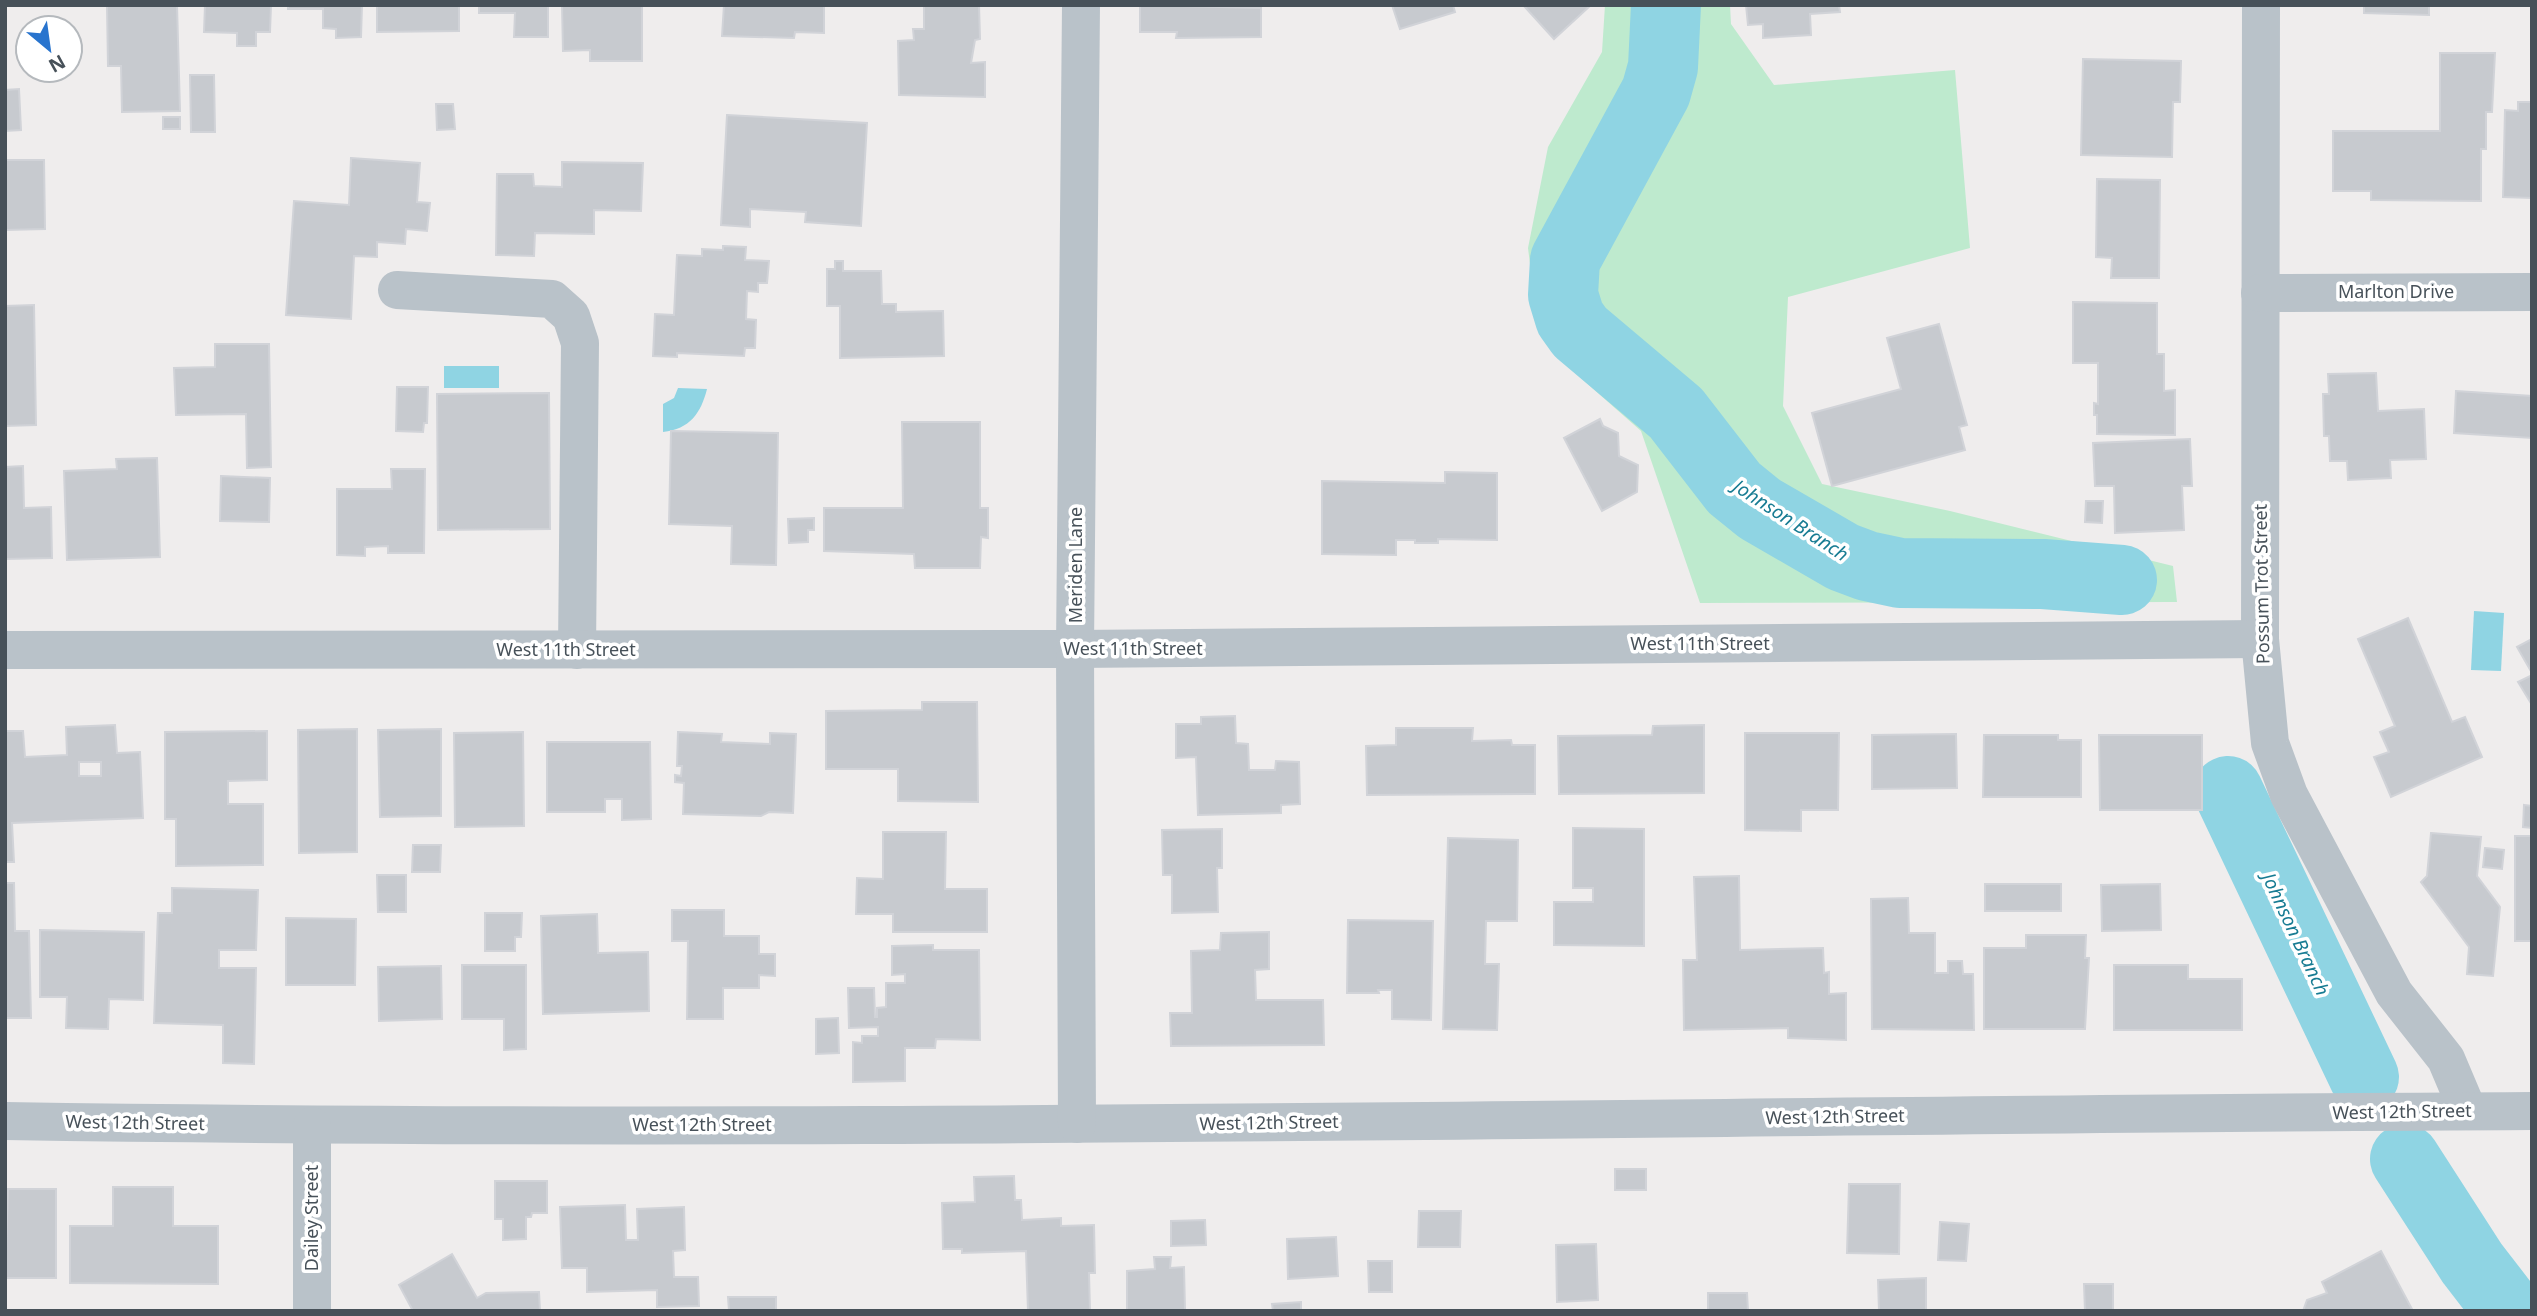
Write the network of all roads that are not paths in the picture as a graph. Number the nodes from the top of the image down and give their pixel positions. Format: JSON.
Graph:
{"nodes":[{"id":1,"x":1081,"y":5,"type":"edge"},
{"id":2,"x":2261,"y":5,"type":"edge"},
{"id":3,"x":397,"y":290,"type":"dead end"},
{"id":4,"x":2532,"y":292,"type":"edge"},
{"id":5,"x":2260,"y":293,"type":"junction"},
{"id":6,"x":2260,"y":639,"type":"junction"},
{"id":7,"x":1075,"y":649,"type":"junction"},
{"id":8,"x":5,"y":650,"type":"edge"},
{"id":9,"x":578,"y":650,"type":"junction"},
{"id":10,"x":2468,"y":1111,"type":"junction"},
{"id":11,"x":2532,"y":1111,"type":"edge"},
{"id":12,"x":5,"y":1121,"type":"edge"},
{"id":13,"x":1077,"y":1124,"type":"junction"},
{"id":14,"x":312,"y":1126,"type":"junction"},
{"id":15,"x":312,"y":1311,"type":"edge"}],
"edges":[{"from":1,"to":7,"type":"street","name":"Meriden Lane"},
{"from":2,"to":5,"type":"street","name":"Possum Trot Street"},
{"from":3,"to":9,"type":"street"},
{"from":4,"to":5,"type":"street","name":"Marlton Drive"},
{"from":5,"to":6,"type":"street","name":"Possum Trot Street"},
{"from":6,"to":7,"type":"street","name":"West 11th Street"},
{"from":6,"to":10,"type":"street","name":"Possum Trot Street"},
{"from":7,"to":9,"type":"street","name":"West 11th Street"},
{"from":7,"to":13,"type":"street","name":"Meriden Lane"},
{"from":8,"to":9,"type":"street","name":"West 11th Street"},
{"from":10,"to":11,"type":"street","name":"West 12th Street"},
{"from":10,"to":13,"type":"street","name":"West 12th Street"},
{"from":12,"to":14,"type":"street","name":"West 12th Street"},
{"from":13,"to":14,"type":"street","name":"West 12th Street"},
{"from":14,"to":15,"type":"street","name":"Dailey Street"}]}
